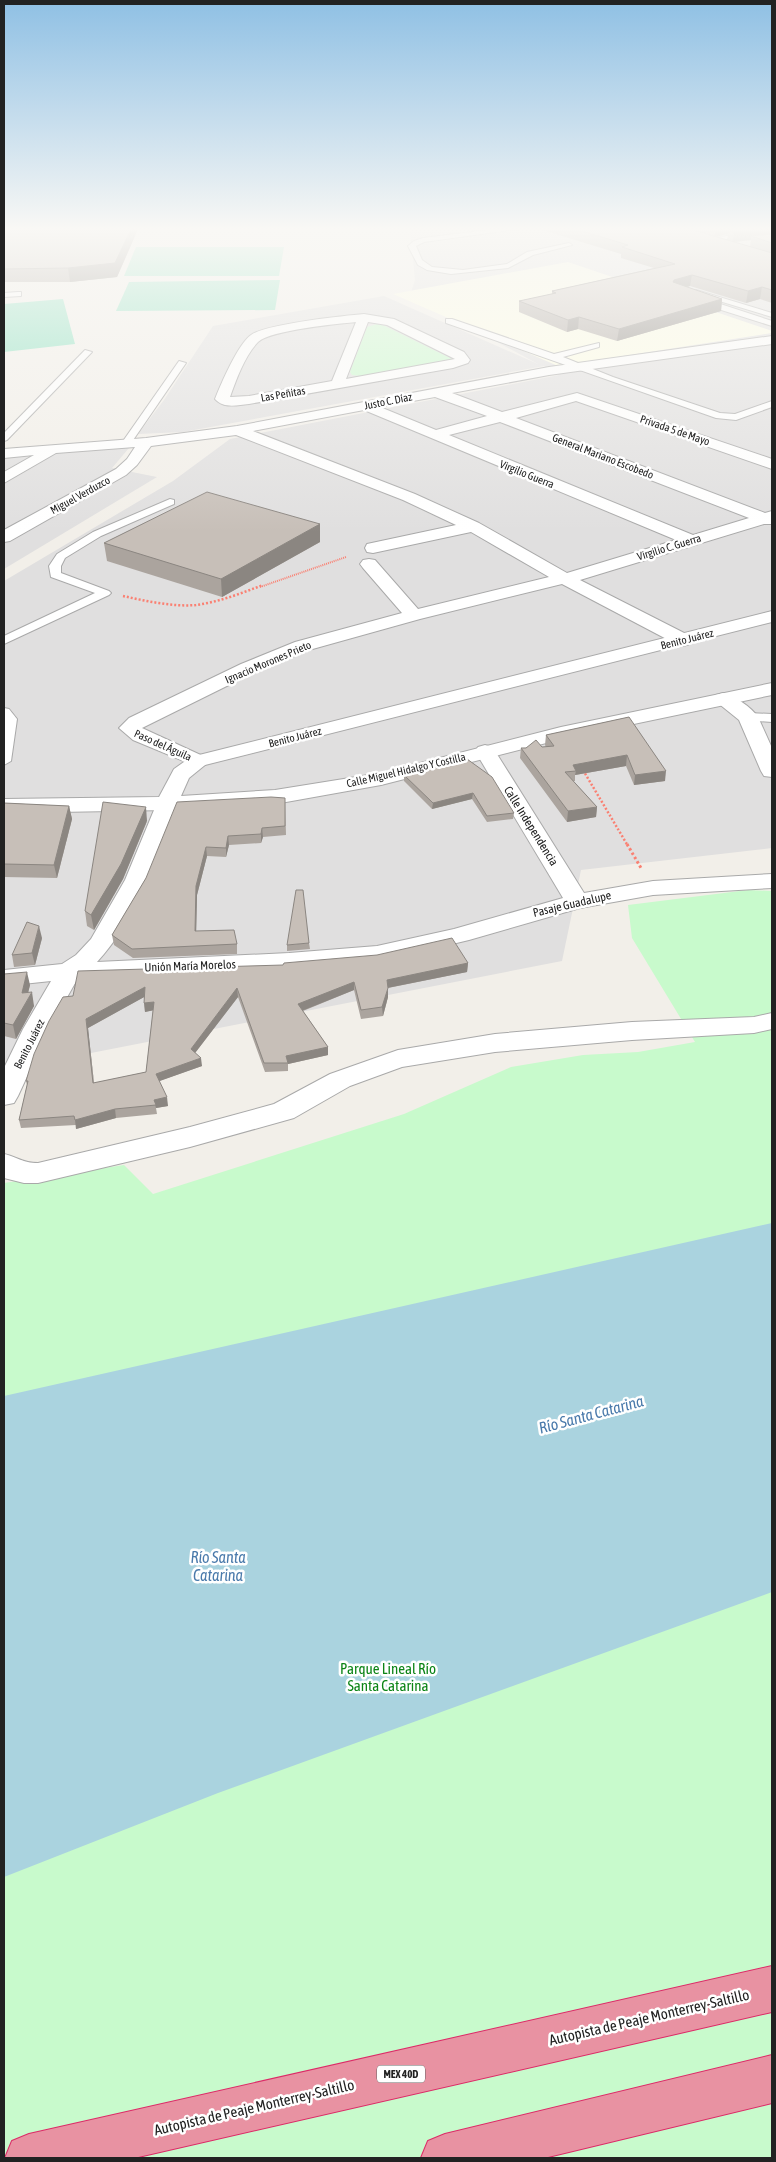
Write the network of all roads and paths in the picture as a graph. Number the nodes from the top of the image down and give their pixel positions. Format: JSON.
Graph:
{"nodes":[{"id":1,"x":289,"y":330,"type":"edge"},
{"id":2,"x":359,"y":330,"type":"edge"},
{"id":3,"x":406,"y":330,"type":"edge"},
{"id":4,"x":474,"y":330,"type":"edge"},
{"id":5,"x":772,"y":340,"type":"edge"},
{"id":6,"x":596,"y":345,"type":"edge"},
{"id":7,"x":88,"y":352,"type":"dead end"},
{"id":8,"x":552,"y":358,"type":"junction"},
{"id":9,"x":182,"y":363,"type":"dead end"},
{"id":10,"x":441,"y":366,"type":"junction"},
{"id":11,"x":581,"y":366,"type":"junction"},
{"id":12,"x":418,"y":370,"type":"junction"},
{"id":13,"x":337,"y":385,"type":"junction"},
{"id":14,"x":473,"y":385,"type":"junction"},
{"id":15,"x":442,"y":391,"type":"junction"},
{"id":16,"x":772,"y":404,"type":"edge"},
{"id":17,"x":363,"y":405,"type":"junction"},
{"id":18,"x":500,"y":417,"type":"junction"},
{"id":19,"x":237,"y":430,"type":"junction"},
{"id":20,"x":433,"y":435,"type":"junction"},
{"id":21,"x":4,"y":438,"type":"edge"},
{"id":22,"x":146,"y":442,"type":"junction"},
{"id":23,"x":126,"y":444,"type":"junction"},
{"id":24,"x":57,"y":449,"type":"junction"},
{"id":25,"x":4,"y":453,"type":"edge"},
{"id":26,"x":772,"y":464,"type":"edge"},
{"id":27,"x":4,"y":478,"type":"edge"},
{"id":28,"x":170,"y":502,"type":"dead end"},
{"id":29,"x":770,"y":518,"type":"edge"},
{"id":30,"x":473,"y":527,"type":"junction"},
{"id":31,"x":4,"y":537,"type":"edge"},
{"id":32,"x":691,"y":540,"type":"junction"},
{"id":33,"x":371,"y":556,"type":"junction"},
{"id":34,"x":565,"y":579,"type":"junction"},
{"id":35,"x":105,"y":592,"type":"junction"},
{"id":36,"x":414,"y":614,"type":"junction"},
{"id":37,"x":772,"y":617,"type":"edge"},
{"id":38,"x":4,"y":640,"type":"edge"},
{"id":39,"x":683,"y":640,"type":"junction"},
{"id":40,"x":772,"y":689,"type":"edge"},
{"id":41,"x":723,"y":699,"type":"junction"},
{"id":42,"x":4,"y":712,"type":"edge"},
{"id":43,"x":748,"y":717,"type":"junction"},
{"id":44,"x":772,"y":718,"type":"edge"},
{"id":45,"x":129,"y":728,"type":"joint"},
{"id":46,"x":561,"y":733,"type":"junction"},
{"id":47,"x":485,"y":751,"type":"junction"},
{"id":48,"x":4,"y":761,"type":"edge"},
{"id":49,"x":198,"y":761,"type":"junction"},
{"id":50,"x":772,"y":771,"type":"edge"},
{"id":51,"x":167,"y":803,"type":"junction"},
{"id":52,"x":4,"y":806,"type":"edge"},
{"id":53,"x":772,"y":882,"type":"edge"},
{"id":54,"x":653,"y":888,"type":"junction"},
{"id":55,"x":577,"y":901,"type":"junction"},
{"id":56,"x":377,"y":954,"type":"joint"},
{"id":57,"x":69,"y":971,"type":"junction"},
{"id":58,"x":4,"y":978,"type":"edge"},
{"id":59,"x":772,"y":1021,"type":"edge"},
{"id":60,"x":4,"y":1096,"type":"edge"},
{"id":61,"x":16,"y":1169,"type":"edge"},
{"id":62,"x":772,"y":1989,"type":"edge"},
{"id":63,"x":772,"y":2079,"type":"edge"},
{"id":64,"x":29,"y":2158,"type":"edge"},
{"id":65,"x":445,"y":2158,"type":"edge"}],
"edges":[{"from":1,"to":13,"type":"street","name":"Las Peñitas"},
{"from":2,"to":13,"type":"street"},
{"from":3,"to":10,"type":"street","name":"Las Peñitas"},
{"from":4,"to":8,"type":"lane"},
{"from":5,"to":11,"type":"street","name":"Justo C. Díaz"},
{"from":6,"to":8,"type":"lane"},
{"from":7,"to":21,"type":"lane"},
{"from":8,"to":11,"type":"lane"},
{"from":9,"to":23,"type":"lane"},
{"from":10,"to":12,"type":"street","name":"Las Peñitas"},
{"from":10,"to":14,"type":"street"},
{"from":11,"to":14,"type":"street","name":"Justo C. Díaz"},
{"from":11,"to":16,"type":"lane"},
{"from":12,"to":13,"type":"street","name":"Las Peñitas"},
{"from":12,"to":15,"type":"street","name":"General Mariano Escobedo"},
{"from":14,"to":15,"type":"street","name":"Justo C. Díaz"},
{"from":15,"to":17,"type":"street","name":"Justo C. Díaz"},
{"from":15,"to":18,"type":"street","name":"General Mariano Escobedo"},
{"from":17,"to":19,"type":"street","name":"Justo C. Díaz"},
{"from":17,"to":20,"type":"street","name":"Virgilio Guerra"},
{"from":18,"to":20,"type":"street"},
{"from":18,"to":26,"type":"street","name":"Privada 5 de Mayo"},
{"from":18,"to":29,"type":"street","name":"General Mariano Escobedo"},
{"from":19,"to":22,"type":"street","name":"Justo C. Díaz"},
{"from":19,"to":30,"type":"street"},
{"from":20,"to":32,"type":"street","name":"Virgilio Guerra"},
{"from":22,"to":23,"type":"street","name":"Justo C. Díaz"},
{"from":22,"to":31,"type":"street","name":"Miguel Verduzco"},
{"from":23,"to":24,"type":"street","name":"Justo C. Díaz"},
{"from":24,"to":25,"type":"street","name":"Justo C. Díaz"},
{"from":24,"to":27,"type":"street"},
{"from":28,"to":35,"type":"lane"},
{"from":29,"to":32,"type":"street","name":"Virgilio C. Guerra"},
{"from":30,"to":33,"type":"street"},
{"from":30,"to":34,"type":"street"},
{"from":32,"to":34,"type":"street","name":"Virgilio C. Guerra"},
{"from":33,"to":35,"type":"path"},
{"from":33,"to":36,"type":"street"},
{"from":34,"to":36,"type":"street","name":"Ignacio Morones Prieto"},
{"from":34,"to":39,"type":"street"},
{"from":35,"to":38,"type":"lane"},
{"from":36,"to":45,"type":"street","name":"Ignacio Morones Prieto"},
{"from":37,"to":39,"type":"street","name":"Benito Juárez"},
{"from":39,"to":49,"type":"street","name":"Benito Juárez"},
{"from":40,"to":41,"type":"street","name":"Calle Miguel Hidalgo Y Costilla"},
{"from":41,"to":43,"type":"street"},
{"from":41,"to":46,"type":"street","name":"Calle Miguel Hidalgo Y Costilla"},
{"from":42,"to":48,"type":"lane"},
{"from":43,"to":44,"type":"lane"},
{"from":43,"to":50,"type":"street"},
{"from":45,"to":49,"type":"street","name":"Paso del Águila"},
{"from":46,"to":47,"type":"street","name":"Calle Miguel Hidalgo Y Costilla"},
{"from":46,"to":54,"type":"path"},
{"from":47,"to":51,"type":"street","name":"Calle Miguel Hidalgo Y Costilla"},
{"from":47,"to":55,"type":"street","name":"Calle Independencia"},
{"from":49,"to":51,"type":"street","name":"Benito Juárez"},
{"from":51,"to":52,"type":"street","name":"Calle Miguel Hidalgo Y Costilla"},
{"from":51,"to":57,"type":"street","name":"Benito Juárez"},
{"from":53,"to":54,"type":"street","name":"Pasaje Guadalupe"},
{"from":54,"to":55,"type":"street","name":"Pasaje Guadalupe"},
{"from":55,"to":56,"type":"street","name":"Pasaje Guadalupe"},
{"from":56,"to":57,"type":"street","name":"Unión María Morelos"},
{"from":57,"to":58,"type":"street","name":"Unión María Morelos"},
{"from":57,"to":60,"type":"street","name":"Benito Juárez"},
{"from":59,"to":61,"type":"street"},
{"from":62,"to":64,"type":"highway","name":"Autopista de Peaje Monterrey-Saltillo","number":"MEX 40D"},
{"from":63,"to":65,"type":"highway"}]}
